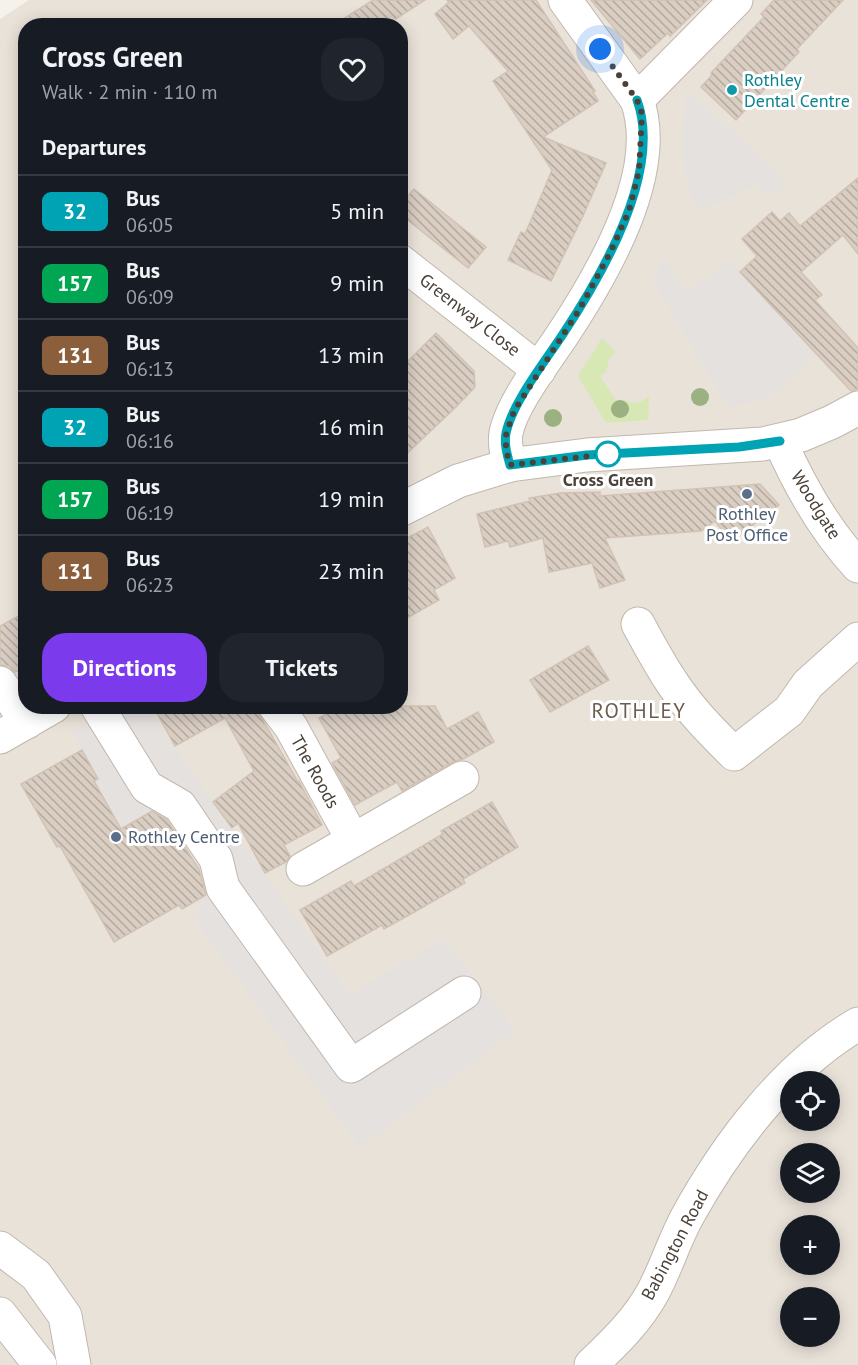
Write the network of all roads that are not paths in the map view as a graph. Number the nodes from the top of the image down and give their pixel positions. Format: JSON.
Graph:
{"nodes":[{"id":1,"x":565,"y":0,"type":"edge"},
{"id":2,"x":736,"y":0,"type":"edge"},
{"id":3,"x":637,"y":100,"type":"junction"},
{"id":4,"x":408,"y":267,"type":"edge"},
{"id":5,"x":539,"y":370,"type":"junction"},
{"id":6,"x":858,"y":408,"type":"edge"},
{"id":7,"x":780,"y":441,"type":"junction"},
{"id":8,"x":510,"y":465,"type":"junction"},
{"id":9,"x":408,"y":506,"type":"edge"},
{"id":10,"x":858,"y":566,"type":"edge"},
{"id":11,"x":638,"y":624,"type":"dead end"},
{"id":12,"x":858,"y":639,"type":"edge"},
{"id":13,"x":0,"y":683,"type":"edge"},
{"id":14,"x":18,"y":709,"type":"edge"},
{"id":15,"x":102,"y":714,"type":"edge"},
{"id":16,"x":280,"y":714,"type":"edge"},
{"id":17,"x":462,"y":778,"type":"dead end"},
{"id":18,"x":353,"y":840,"type":"junction"},
{"id":19,"x":303,"y":870,"type":"dead end"},
{"id":20,"x":464,"y":993,"type":"dead end"},
{"id":21,"x":858,"y":1024,"type":"edge"},
{"id":22,"x":0,"y":1248,"type":"edge"},
{"id":23,"x":0,"y":1314,"type":"edge"},
{"id":24,"x":40,"y":1365,"type":"edge"},
{"id":25,"x":74,"y":1365,"type":"edge"},
{"id":26,"x":591,"y":1365,"type":"edge"}],
"edges":[{"from":1,"to":3,"type":"street"},
{"from":2,"to":3,"type":"street"},
{"from":3,"to":5,"type":"street"},
{"from":4,"to":5,"type":"street","name":"Greenway Close"},
{"from":5,"to":8,"type":"street"},
{"from":6,"to":7,"type":"street"},
{"from":7,"to":8,"type":"street"},
{"from":7,"to":10,"type":"street","name":"Woodgate"},
{"from":8,"to":9,"type":"street"},
{"from":11,"to":12,"type":"street"},
{"from":13,"to":14,"type":"street"},
{"from":15,"to":20,"type":"street"},
{"from":16,"to":18,"type":"street","name":"The Roods"},
{"from":17,"to":18,"type":"street"},
{"from":18,"to":19,"type":"street"},
{"from":21,"to":26,"type":"street","name":"Babington Road"},
{"from":22,"to":25,"type":"street"},
{"from":23,"to":24,"type":"street"}]}
